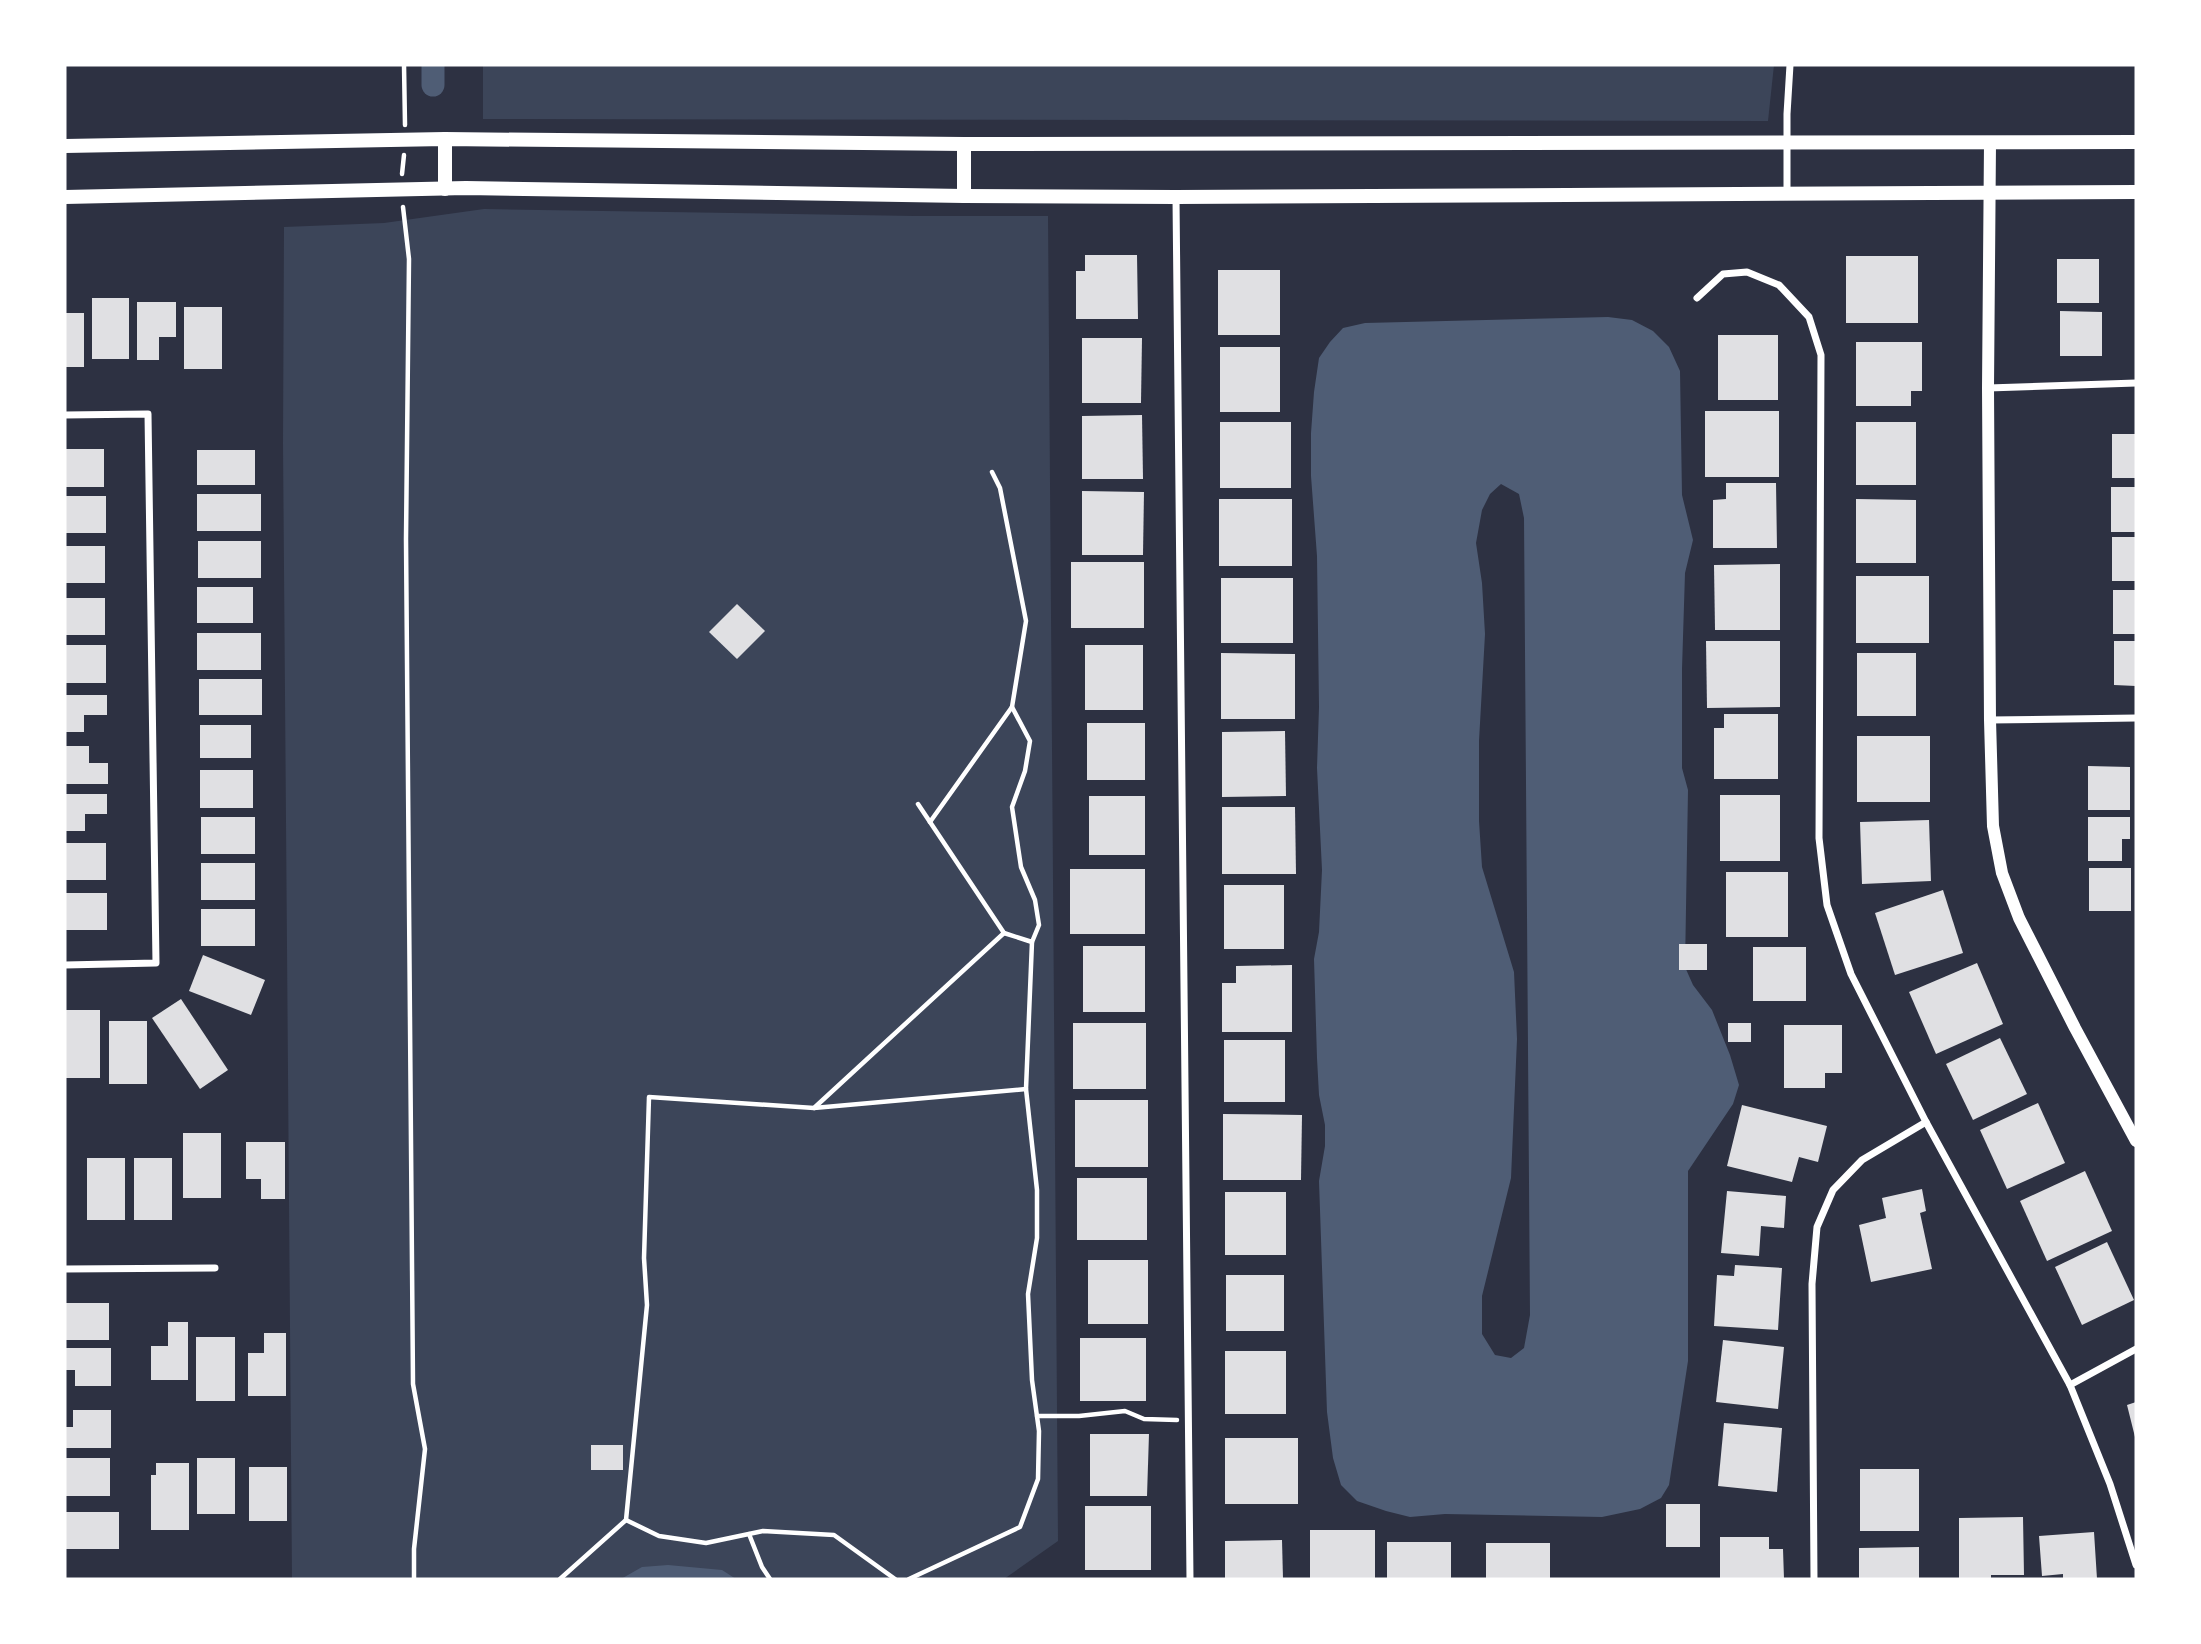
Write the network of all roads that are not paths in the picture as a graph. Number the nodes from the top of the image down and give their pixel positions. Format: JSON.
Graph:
{"nodes":[{"id":1,"x":1790,"y":65,"type":"edge"},
{"id":2,"x":445,"y":139,"type":"junction"},
{"id":3,"x":2136,"y":142,"type":"edge"},
{"id":4,"x":1788,"y":143,"type":"junction"},
{"id":5,"x":1990,"y":143,"type":"junction"},
{"id":6,"x":964,"y":144,"type":"junction"},
{"id":7,"x":65,"y":146,"type":"edge"},
{"id":8,"x":445,"y":189,"type":"junction"},
{"id":9,"x":2136,"y":192,"type":"edge"},
{"id":10,"x":1989,"y":193,"type":"junction"},
{"id":11,"x":1787,"y":194,"type":"junction"},
{"id":12,"x":964,"y":196,"type":"junction"},
{"id":13,"x":65,"y":197,"type":"edge"},
{"id":14,"x":1176,"y":197,"type":"junction"},
{"id":15,"x":1696,"y":298,"type":"dead end"},
{"id":16,"x":2136,"y":383,"type":"edge"},
{"id":17,"x":1988,"y":388,"type":"junction"},
{"id":18,"x":65,"y":415,"type":"edge"},
{"id":19,"x":2136,"y":718,"type":"edge"},
{"id":20,"x":1990,"y":720,"type":"junction"},
{"id":21,"x":65,"y":965,"type":"edge"},
{"id":22,"x":1926,"y":1122,"type":"junction"},
{"id":23,"x":2136,"y":1141,"type":"edge"},
{"id":24,"x":215,"y":1268,"type":"dead end"},
{"id":25,"x":65,"y":1269,"type":"edge"},
{"id":26,"x":2136,"y":1349,"type":"edge"},
{"id":27,"x":2070,"y":1385,"type":"junction"},
{"id":28,"x":2136,"y":1565,"type":"edge"},
{"id":29,"x":1190,"y":1579,"type":"edge"},
{"id":30,"x":1814,"y":1579,"type":"edge"}],
"edges":[{"from":1,"to":4,"type":"street"},
{"from":2,"to":6,"type":"main road"},
{"from":2,"to":7,"type":"main road"},
{"from":2,"to":8,"type":"main road"},
{"from":3,"to":5,"type":"main road"},
{"from":4,"to":5,"type":"main road"},
{"from":4,"to":6,"type":"main road"},
{"from":4,"to":11,"type":"street"},
{"from":5,"to":10,"type":"street"},
{"from":6,"to":12,"type":"main road"},
{"from":8,"to":12,"type":"main road"},
{"from":8,"to":13,"type":"main road"},
{"from":9,"to":10,"type":"main road"},
{"from":10,"to":11,"type":"main road"},
{"from":10,"to":17,"type":"street"},
{"from":11,"to":14,"type":"main road"},
{"from":12,"to":14,"type":"main road"},
{"from":14,"to":29,"type":"street"},
{"from":15,"to":22,"type":"street"},
{"from":16,"to":17,"type":"street"},
{"from":17,"to":20,"type":"street"},
{"from":18,"to":21,"type":"street"},
{"from":19,"to":20,"type":"street"},
{"from":20,"to":23,"type":"street"},
{"from":22,"to":27,"type":"street"},
{"from":22,"to":30,"type":"street"},
{"from":24,"to":25,"type":"street"},
{"from":26,"to":27,"type":"street"},
{"from":27,"to":28,"type":"street"}]}
